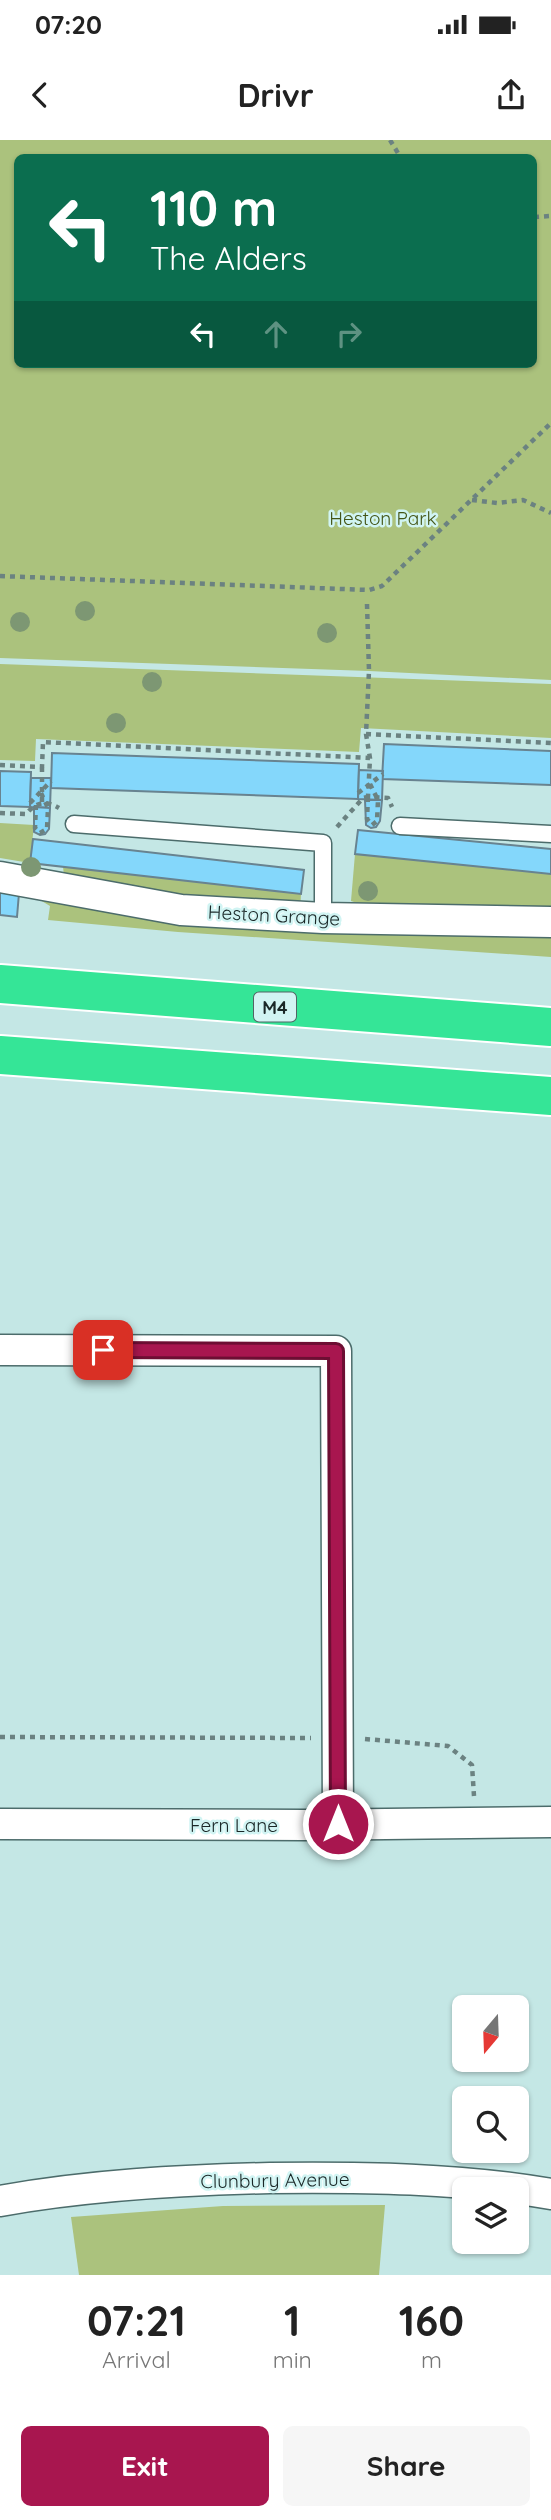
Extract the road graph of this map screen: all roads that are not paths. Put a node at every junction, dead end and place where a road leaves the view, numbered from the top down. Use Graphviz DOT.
graph roads {
  1 [pos="74,824"];
  2 [pos="400,826"];
  3 [pos="551,834"];
  4 [pos="0,877"];
  5 [pos="323,918"];
  6 [pos="551,922"];
  7 [pos="0,984"];
  8 [pos="551,1027"];
  9 [pos="0,1055"];
  10 [pos="551,1096"];
  11 [pos="0,1350"];
  12 [pos="551,1822"];
  13 [pos="0,1824"];
  14 [pos="338,1824"];
  15 [pos="551,2194"];
  16 [pos="0,2201"];
  1 -- 5 [label="lane"];
  2 -- 3 [label="lane"];
  4 -- 5 [label="street, Heston Grange"];
  5 -- 6 [label="street, Heston Grange"];
  7 -- 8 [label="highway, M4"];
  9 -- 10 [label="highway"];
  11 -- 14 [label="street"];
  12 -- 14 [label="street, Fern Lane"];
  13 -- 14 [label="street, Fern Lane"];
  15 -- 16 [label="street, Clunbury Avenue"];
}
